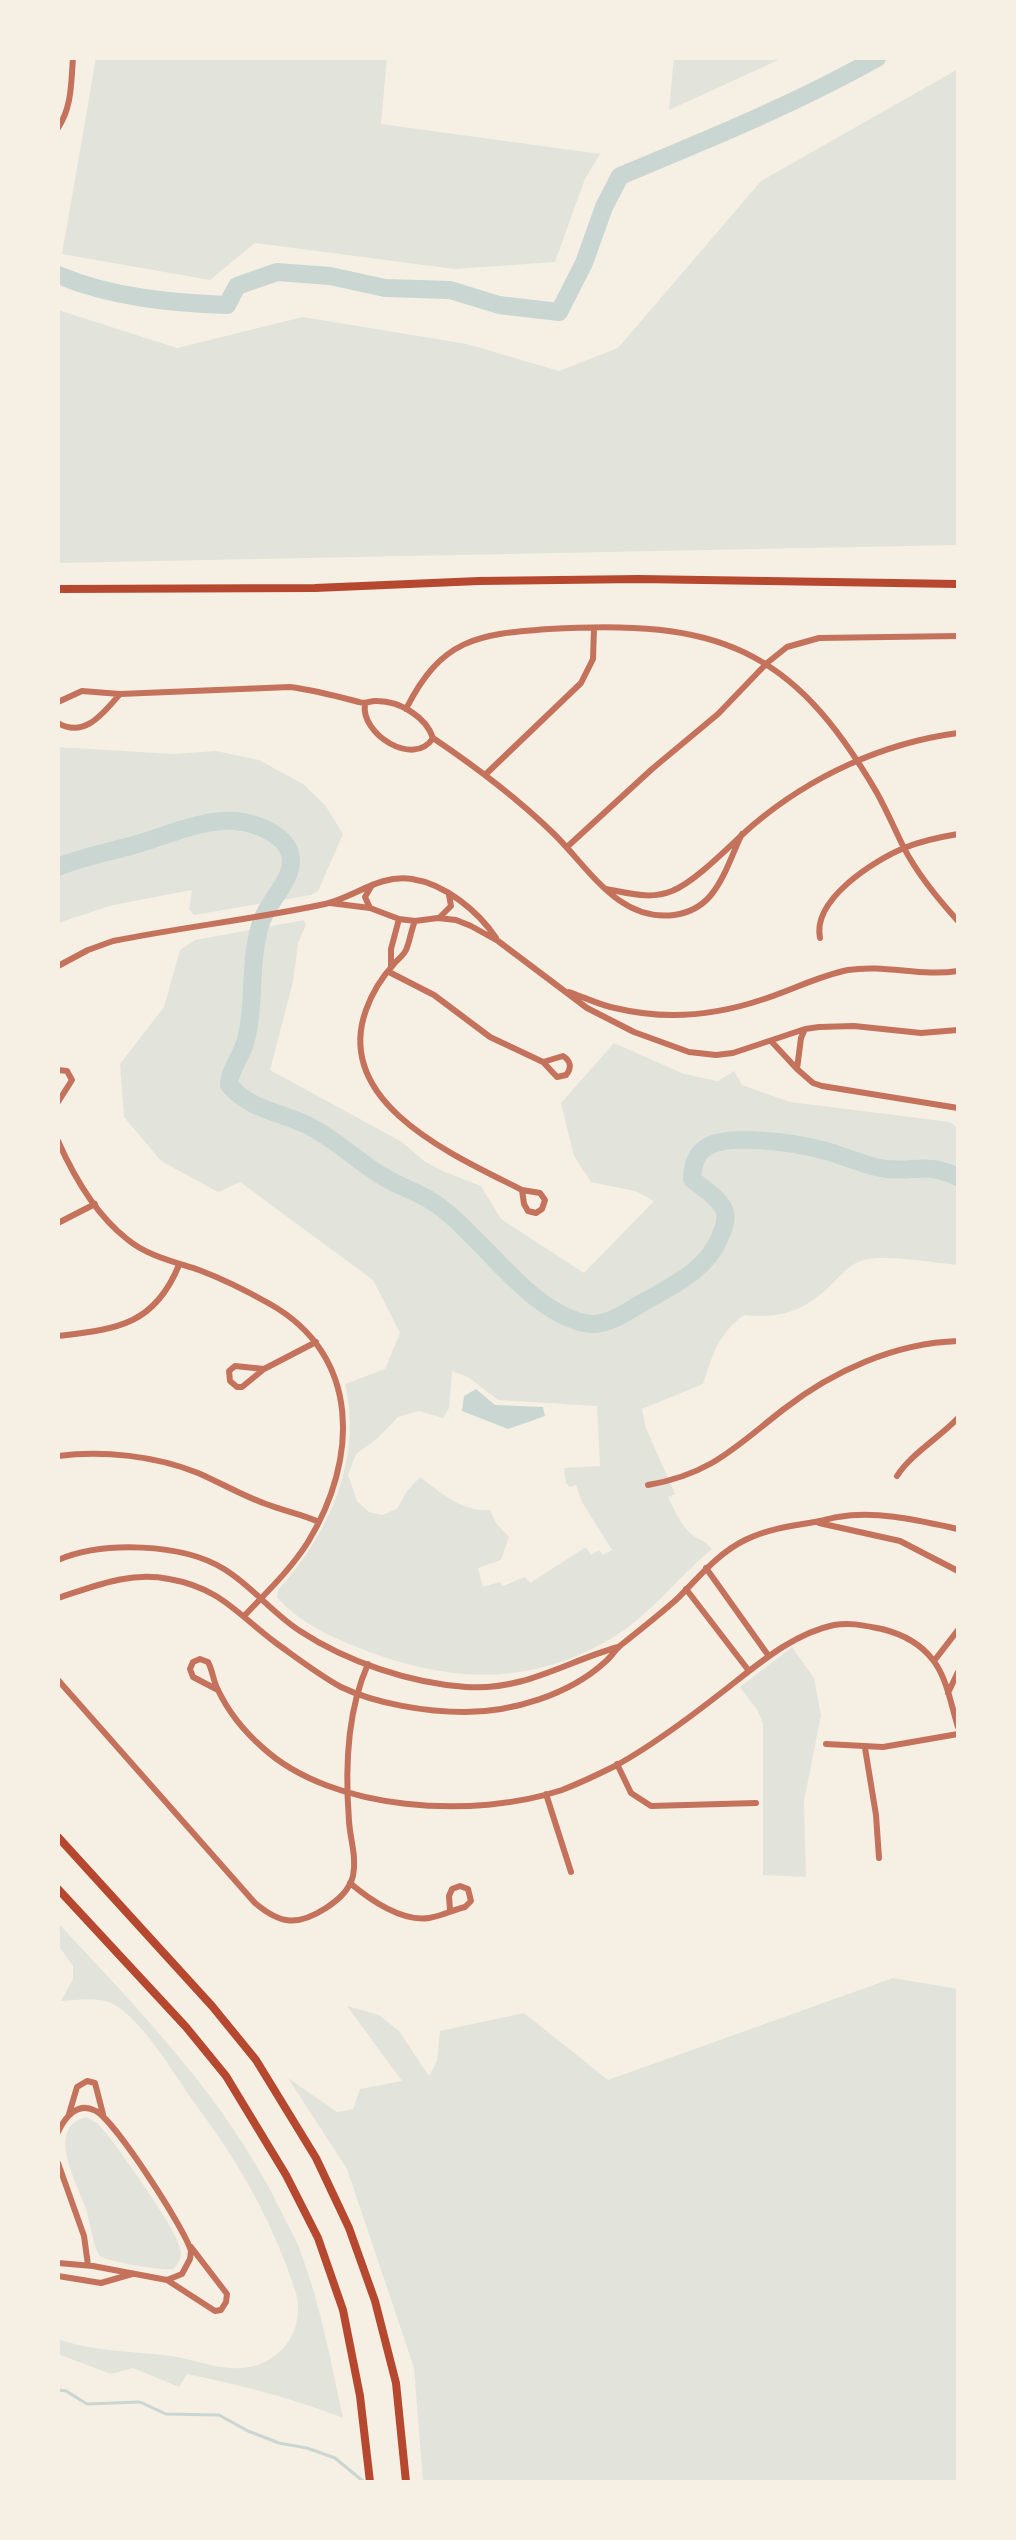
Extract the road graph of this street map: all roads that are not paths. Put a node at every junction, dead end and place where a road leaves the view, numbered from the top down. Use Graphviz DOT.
graph roads {
  1 [pos="73,58"];
  2 [pos="58,128"];
  3 [pos="958,584"];
  4 [pos="58,589"];
  5 [pos="594,628"];
  6 [pos="958,636"];
  7 [pos="767,663"];
  8 [pos="120,694"];
  9 [pos="58,702"];
  10 [pos="365,704"];
  11 [pos="406,709"];
  12 [pos="58,723"];
  13 [pos="958,733"];
  14 [pos="433,738"];
  15 [pos="858,761"];
  16 [pos="486,774"];
  17 [pos="742,834"];
  18 [pos="958,834"];
  19 [pos="567,847"];
  20 [pos="904,848"];
  21 [pos="375,883"];
  22 [pos="606,889"];
  23 [pos="449,895"];
  24 [pos="330,903"];
  25 [pos="370,908"];
  26 [pos="438,918"];
  27 [pos="399,919"];
  28 [pos="415,921"];
  29 [pos="958,921"];
  30 [pos="820,938"];
  31 [pos="498,941"];
  32 [pos="58,966"];
  33 [pos="390,969"];
  34 [pos="958,971"];
  35 [pos="561,990"];
  36 [pos="805,1029"];
  37 [pos="958,1030"];
  38 [pos="771,1041"];
  39 [pos="543,1062"];
  40 [pos="797,1069"];
  41 [pos="58,1070"];
  42 [pos="58,1102"];
  43 [pos="958,1108"];
  44 [pos="58,1141"];
  45 [pos="522,1190"];
  46 [pos="95,1204"];
  47 [pos="58,1223"];
  48 [pos="179,1265"];
  49 [pos="58,1336"];
  50 [pos="958,1341"];
  51 [pos="316,1342"];
  52 [pos="264,1369"];
  53 [pos="958,1418"];
  54 [pos="58,1456"];
  55 [pos="897,1476"];
  56 [pos="648,1485"];
  57 [pos="319,1522"];
  58 [pos="816,1522"];
  59 [pos="958,1529"];
  60 [pos="58,1560"];
  61 [pos="706,1568"];
  62 [pos="958,1571"];
  63 [pos="686,1589"];
  64 [pos="58,1598"];
  65 [pos="261,1598"];
  66 [pos="245,1615"];
  67 [pos="958,1630"];
  68 [pos="618,1647"];
  69 [pos="768,1655"];
  70 [pos="934,1661"];
  71 [pos="368,1664"];
  72 [pos="749,1671"];
  73 [pos="958,1672"];
  74 [pos="58,1680"];
  75 [pos="218,1690"];
  76 [pos="948,1693"];
  77 [pos="359,1694"];
  78 [pos="958,1727"];
  79 [pos="958,1734"];
  80 [pos="826,1744"];
  81 [pos="865,1748"];
  82 [pos="617,1764"];
  83 [pos="347,1792"];
  84 [pos="546,1794"];
  85 [pos="756,1803"];
  86 [pos="58,1837"];
  87 [pos="879,1858"];
  88 [pos="571,1872"];
  89 [pos="350,1883"];
  90 [pos="58,1889"];
  91 [pos="450,1910"];
  92 [pos="69,2114"];
  93 [pos="104,2117"];
  94 [pos="58,2132"];
  95 [pos="58,2163"];
  96 [pos="189,2243"];
  97 [pos="58,2263"];
  98 [pos="88,2265"];
  99 [pos="134,2273"];
  100 [pos="58,2276"];
  101 [pos="167,2280"];
  102 [pos="369,2477"];
  103 [pos="406,2482"];
  1 -- 2 [label="street"];
  3 -- 4 [label="main road"];
  5 -- 7 [label="street"];
  5 -- 11 [label="street"];
  5 -- 16 [label="street"];
  6 -- 7 [label="street"];
  7 -- 15 [label="street"];
  7 -- 19 [label="street"];
  8 -- 9 [label="street"];
  8 -- 10 [label="street"];
  8 -- 12 [label="street"];
  10 -- 11 [label="street"];
  10 -- 14 [label="street"];
  11 -- 14 [label="street"];
  13 -- 15 [label="street"];
  14 -- 16 [label="street"];
  15 -- 17 [label="street"];
  15 -- 20 [label="street"];
  16 -- 19 [label="street"];
  17 -- 22 [label="street"];
  17 -- 22 [label="street"];
  18 -- 20 [label="street"];
  19 -- 22 [label="street"];
  20 -- 29 [label="street"];
  20 -- 30 [label="street"];
  21 -- 23 [label="street"];
  21 -- 24 [label="street"];
  21 -- 25 [label="street"];
  23 -- 26 [label="street"];
  23 -- 31 [label="street"];
  24 -- 25 [label="street"];
  24 -- 32 [label="street"];
  25 -- 27 [label="street"];
  26 -- 28 [label="street"];
  26 -- 31 [label="street"];
  27 -- 28 [label="street"];
  27 -- 33 [label="street"];
  28 -- 33 [label="street"];
  31 -- 35 [label="street"];
  33 -- 39 [label="street"];
  33 -- 45 [label="street"];
  34 -- 35 [label="street"];
  35 -- 38 [label="street"];
  36 -- 37 [label="street"];
  36 -- 38 [label="street"];
  36 -- 40 [label="street"];
  38 -- 40 [label="street"];
  40 -- 43 [label="street"];
  41 -- 42 [label="street"];
  44 -- 46 [label="street"];
  46 -- 47 [label="street"];
  46 -- 48 [label="street"];
  48 -- 49 [label="street"];
  48 -- 51 [label="street"];
  50 -- 56 [label="street"];
  51 -- 52 [label="street"];
  51 -- 57 [label="street"];
  52 -- 52 [label="street"];
  53 -- 55 [label="street"];
  54 -- 57 [label="street"];
  57 -- 65 [label="street"];
  58 -- 59 [label="street"];
  58 -- 61 [label="street"];
  58 -- 62 [label="street"];
  60 -- 65 [label="street"];
  61 -- 63 [label="street"];
  61 -- 69 [label="street"];
  63 -- 68 [label="street"];
  63 -- 72 [label="street"];
  64 -- 66 [label="street"];
  65 -- 66 [label="street"];
  65 -- 71 [label="street"];
  66 -- 77 [label="street"];
  67 -- 70 [label="street"];
  68 -- 71 [label="street"];
  68 -- 77 [label="street"];
  69 -- 70 [label="street"];
  69 -- 72 [label="street"];
  70 -- 76 [label="street"];
  71 -- 77 [label="street"];
  72 -- 82 [label="street"];
  73 -- 76 [label="street"];
  74 -- 89 [label="street"];
  75 -- 75 [label="street"];
  75 -- 83 [label="street"];
  76 -- 78 [label="street"];
  77 -- 83 [label="street"];
  79 -- 81 [label="street"];
  80 -- 81 [label="street"];
  81 -- 87 [label="street"];
  82 -- 84 [label="street"];
  82 -- 85 [label="street"];
  83 -- 84 [label="street"];
  83 -- 89 [label="street"];
  84 -- 88 [label="street"];
  86 -- 103 [label="main road"];
  89 -- 91 [label="street"];
  90 -- 102 [label="main road"];
  91 -- 91 [label="street"];
  92 -- 93 [label="street"];
  92 -- 93 [label="street"];
  92 -- 94 [label="street"];
  93 -- 96 [label="street"];
  95 -- 98 [label="street"];
  96 -- 101 [label="street"];
  96 -- 101 [label="street"];
  97 -- 98 [label="street"];
  98 -- 99 [label="street"];
  99 -- 100 [label="street"];
  99 -- 101 [label="street"];
}
